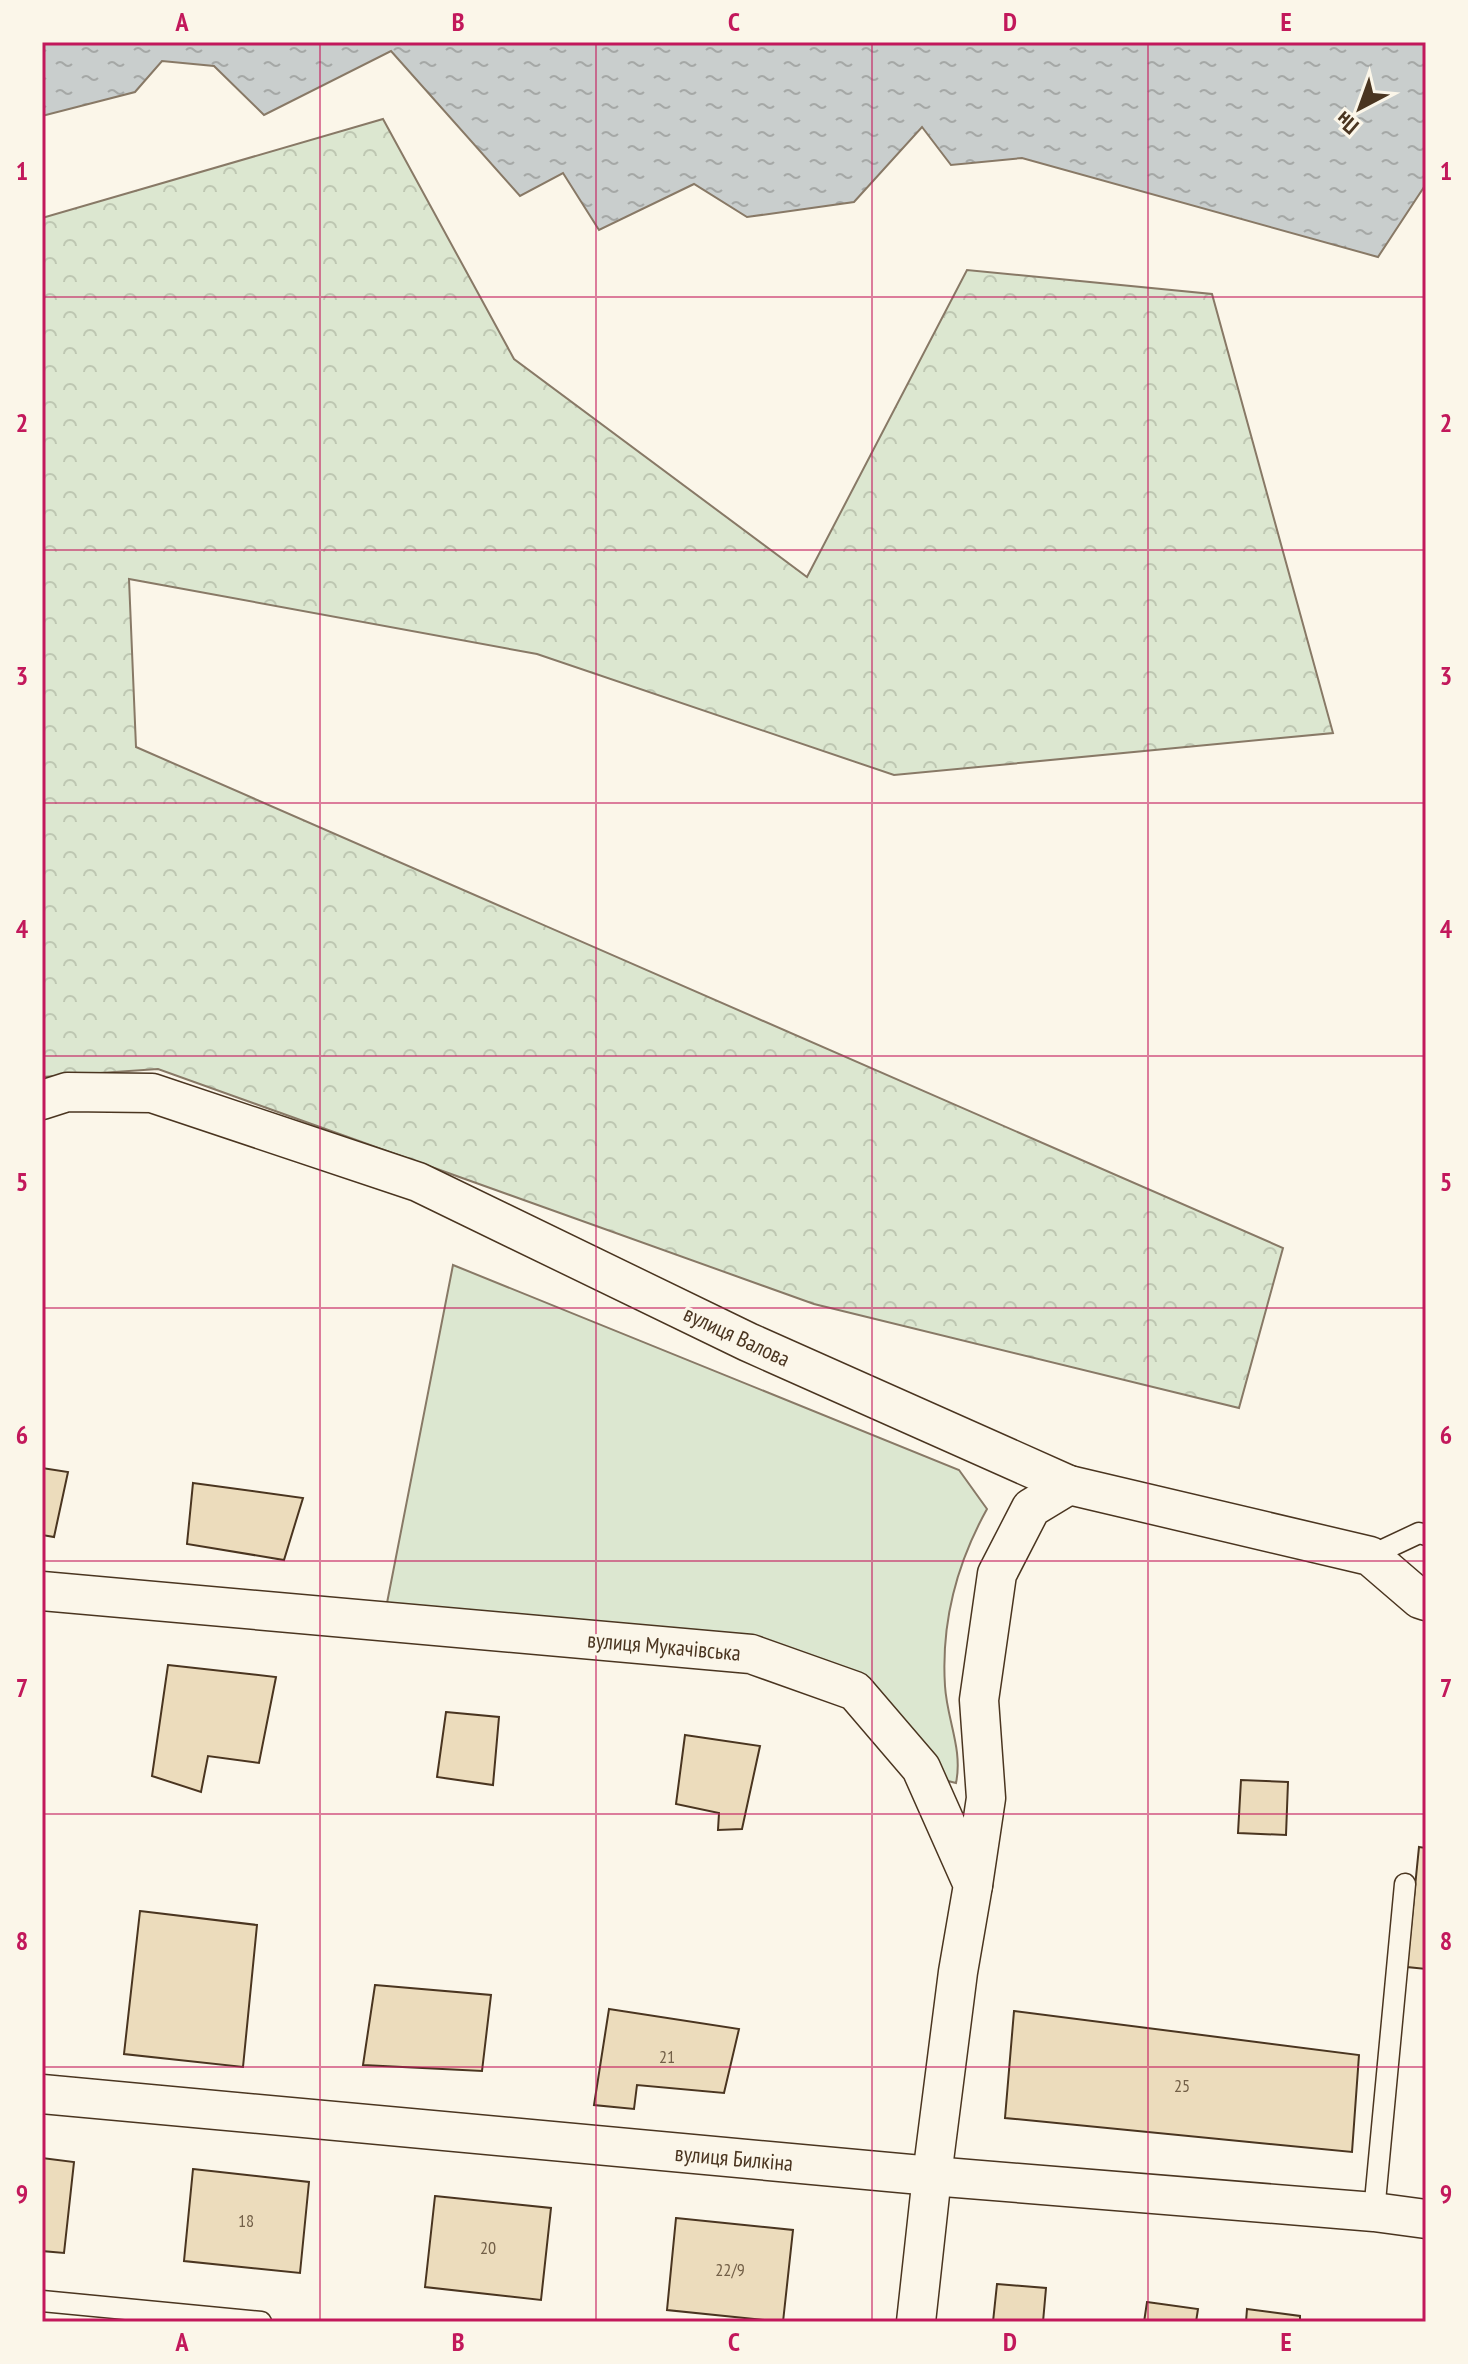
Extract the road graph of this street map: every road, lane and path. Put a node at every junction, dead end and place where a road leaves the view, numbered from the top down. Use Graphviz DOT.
graph roads {
  1 [pos="42,1100"];
  2 [pos="1069,1485"];
  3 [pos="1426,1535"];
  4 [pos="1370,1556"];
  5 [pos="42,1591"];
  6 [pos="1426,1601"];
  7 [pos="1405,1884"];
  8 [pos="973,1885"];
  9 [pos="42,2094"];
  10 [pos="932,2176"];
  11 [pos="1374,2212"];
  12 [pos="1426,2219"];
  13 [pos="42,2301"];
  14 [pos="125,2316"];
  15 [pos="261,2322"];
  16 [pos="916,2322"];
  1 -- 2 [label="street, вулиця Валова"];
  2 -- 4 [label="street, вулиця Валова"];
  2 -- 8 [label="street"];
  3 -- 4 [label="lane"];
  4 -- 6 [label="street, вулиця Валова"];
  5 -- 8 [label="street, вулиця Мукачівська"];
  7 -- 11 [label="lane"];
  8 -- 10 [label="street"];
  9 -- 10 [label="street, вулиця Билкіна"];
  10 -- 11 [label="street, вулиця Билкіна"];
  10 -- 16 [label="street"];
  11 -- 12 [label="street, вулиця Билкіна"];
  13 -- 14 [label="lane"];
  14 -- 15 [label="lane"];
}
